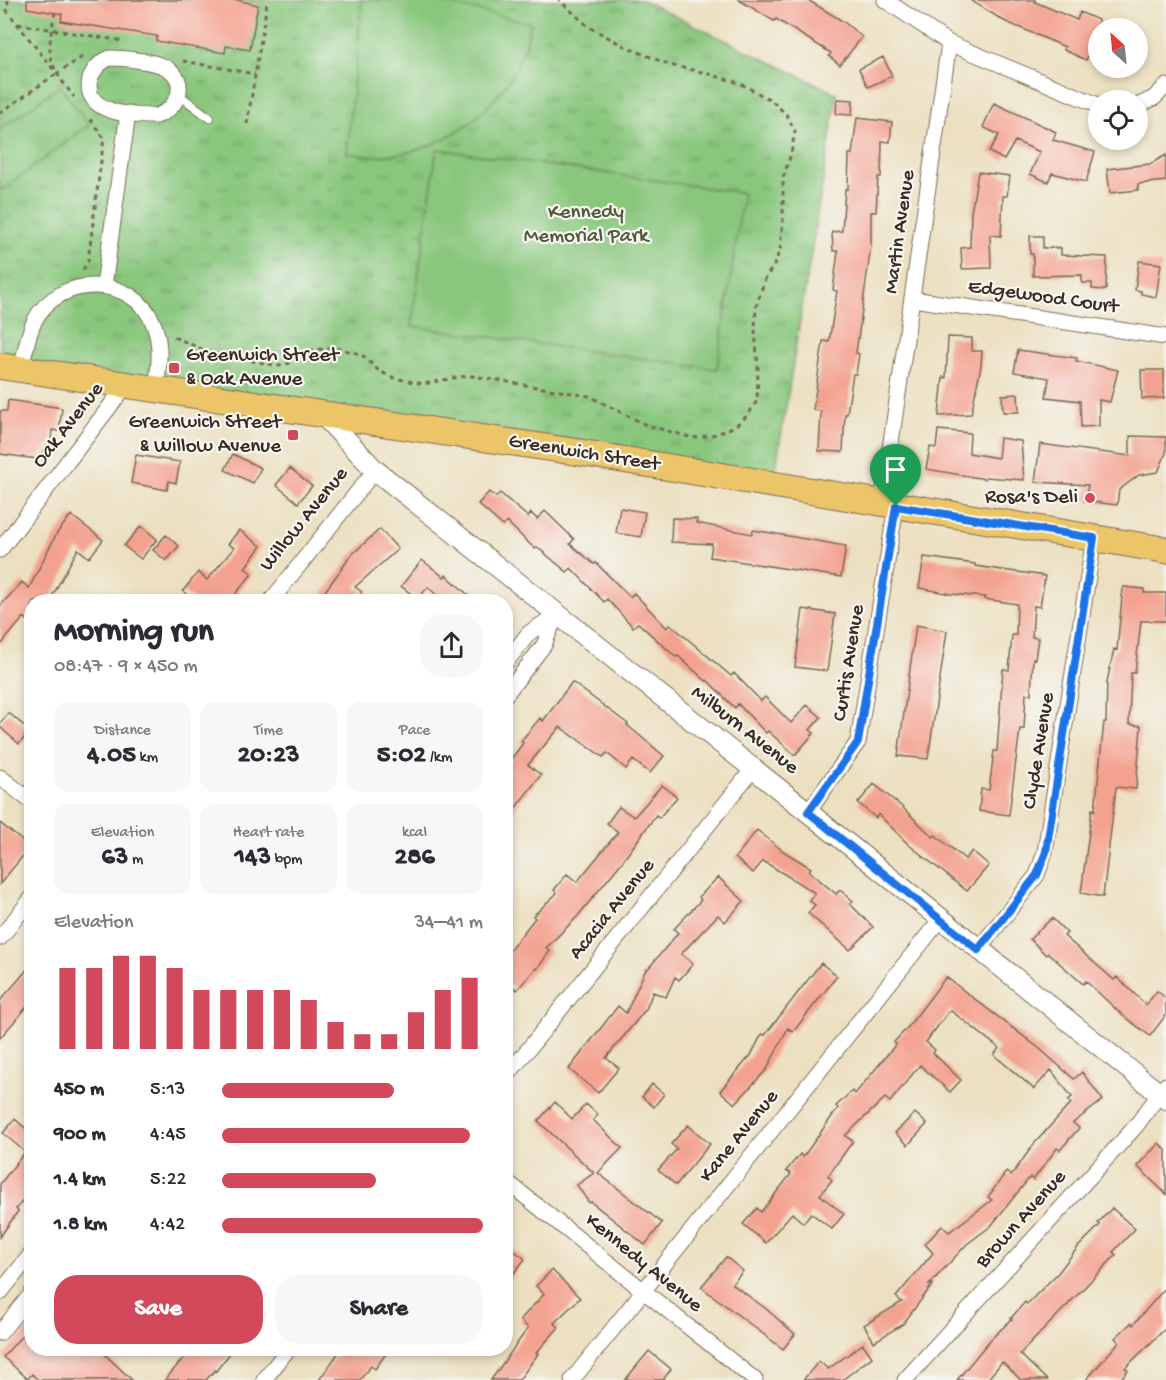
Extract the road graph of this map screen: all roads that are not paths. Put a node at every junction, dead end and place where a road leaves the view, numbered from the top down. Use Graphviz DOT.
graph roads {
  1 [pos="885,0"];
  2 [pos="949,43"];
  3 [pos="1166,86"];
  4 [pos="179,95"];
  5 [pos="1088,101"];
  6 [pos="1148,101"];
  7 [pos="128,113"];
  8 [pos="210,118"];
  9 [pos="104,286"];
  10 [pos="913,300"];
  11 [pos="1166,337"];
  12 [pos="10,368"];
  13 [pos="127,384"];
  14 [pos="156,389"];
  15 [pos="324,416"];
  16 [pos="375,470"];
  17 [pos="889,505"];
  18 [pos="1094,538"];
  19 [pos="0,549"];
  20 [pos="1166,550"];
  21 [pos="276,594"];
  22 [pos="556,615"];
  23 [pos="513,653"];
  24 [pos="513,685"];
  25 [pos="753,769"];
  26 [pos="0,777"];
  27 [pos="24,796"];
  28 [pos="808,812"];
  29 [pos="24,908"];
  30 [pos="940,920"];
  31 [pos="0,938"];
  32 [pos="978,950"];
  33 [pos="513,1068"];
  34 [pos="1164,1093"];
  35 [pos="513,1187"];
  36 [pos="24,1263"];
  37 [pos="644,1291"];
  38 [pos="0,1293"];
  39 [pos="24,1303"];
  40 [pos="0,1333"];
  41 [pos="284,1356"];
  42 [pos="264,1380"];
  43 [pos="572,1380"];
  44 [pos="755,1380"];
  45 [pos="905,1380"];
  1 -- 2 [label="street"];
  2 -- 5 [label="street"];
  2 -- 10 [label="street, Martin Avenue"];
  3 -- 6 [label="street"];
  4 -- 7 [label="street"];
  4 -- 7 [label="street"];
  4 -- 8 [label="lane"];
  7 -- 9 [label="street"];
  9 -- 12 [label="street"];
  9 -- 14 [label="street"];
  10 -- 11 [label="street, Edgewood Court"];
  10 -- 17 [label="street, Martin Avenue"];
  12 -- 13 [label="main road, Greenwich Street"];
  13 -- 14 [label="main road, Greenwich Street"];
  13 -- 19 [label="street, Oak Avenue"];
  14 -- 15 [label="main road, Greenwich Street"];
  15 -- 16 [label="street, Willow Avenue"];
  15 -- 17 [label="main road, Greenwich Street"];
  16 -- 21 [label="street, Willow Avenue"];
  16 -- 22 [label="street, Milburn Avenue"];
  17 -- 18 [label="main road, Greenwich Street"];
  17 -- 28 [label="street, Curtis Avenue"];
  18 -- 20 [label="main road, Greenwich Street"];
  18 -- 32 [label="street, Clyde Avenue"];
  22 -- 23 [label="street"];
  22 -- 24 [label="street"];
  22 -- 25 [label="street, Milburn Avenue"];
  25 -- 28 [label="street, Milburn Avenue"];
  25 -- 33 [label="street, Acacia Avenue"];
  26 -- 27 [label="street"];
  28 -- 30 [label="street, Milburn Avenue"];
  29 -- 31 [label="street"];
  30 -- 32 [label="street, Milburn Avenue"];
  30 -- 37 [label="street, Kane Avenue"];
  32 -- 34 [label="street, Milburn Avenue"];
  34 -- 45 [label="street, Brown Avenue"];
  35 -- 37 [label="street, Kennedy Avenue"];
  36 -- 38 [label="street"];
  37 -- 43 [label="street, Kane Avenue"];
  37 -- 44 [label="street, Kennedy Avenue"];
  39 -- 40 [label="street"];
  41 -- 42 [label="street"];
}
